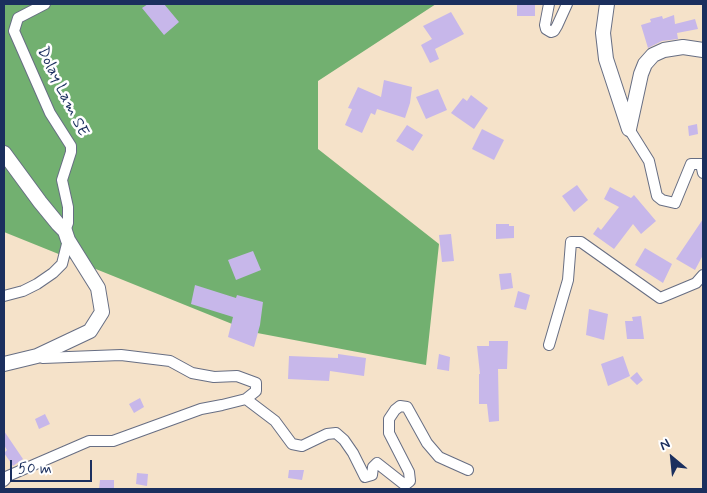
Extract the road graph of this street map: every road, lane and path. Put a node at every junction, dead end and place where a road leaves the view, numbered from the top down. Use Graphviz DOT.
graph roads {
  1 [pos="44,4"];
  2 [pos="549,4"];
  3 [pos="567,4"];
  4 [pos="607,4"];
  5 [pos="703,50"];
  6 [pos="629,129"];
  7 [pos="4,154"];
  8 [pos="703,173"];
  9 [pos="67,236"];
  10 [pos="703,274"];
  11 [pos="4,296"];
  12 [pos="549,345"];
  13 [pos="37,356"];
  14 [pos="4,364"];
  15 [pos="246,399"];
  16 [pos="468,470"];
  17 [pos="4,481"];
  1 -- 9 [label="street, Dolay Lam SE"];
  2 -- 3 [label="street"];
  4 -- 6 [label="street"];
  5 -- 6 [label="street"];
  6 -- 8 [label="street"];
  7 -- 9 [label="street"];
  9 -- 11 [label="street, Dolay Lam SE"];
  9 -- 13 [label="street"];
  10 -- 12 [label="street"];
  13 -- 14 [label="street"];
  13 -- 15 [label="street"];
  15 -- 16 [label="street"];
  15 -- 17 [label="street"];
}
